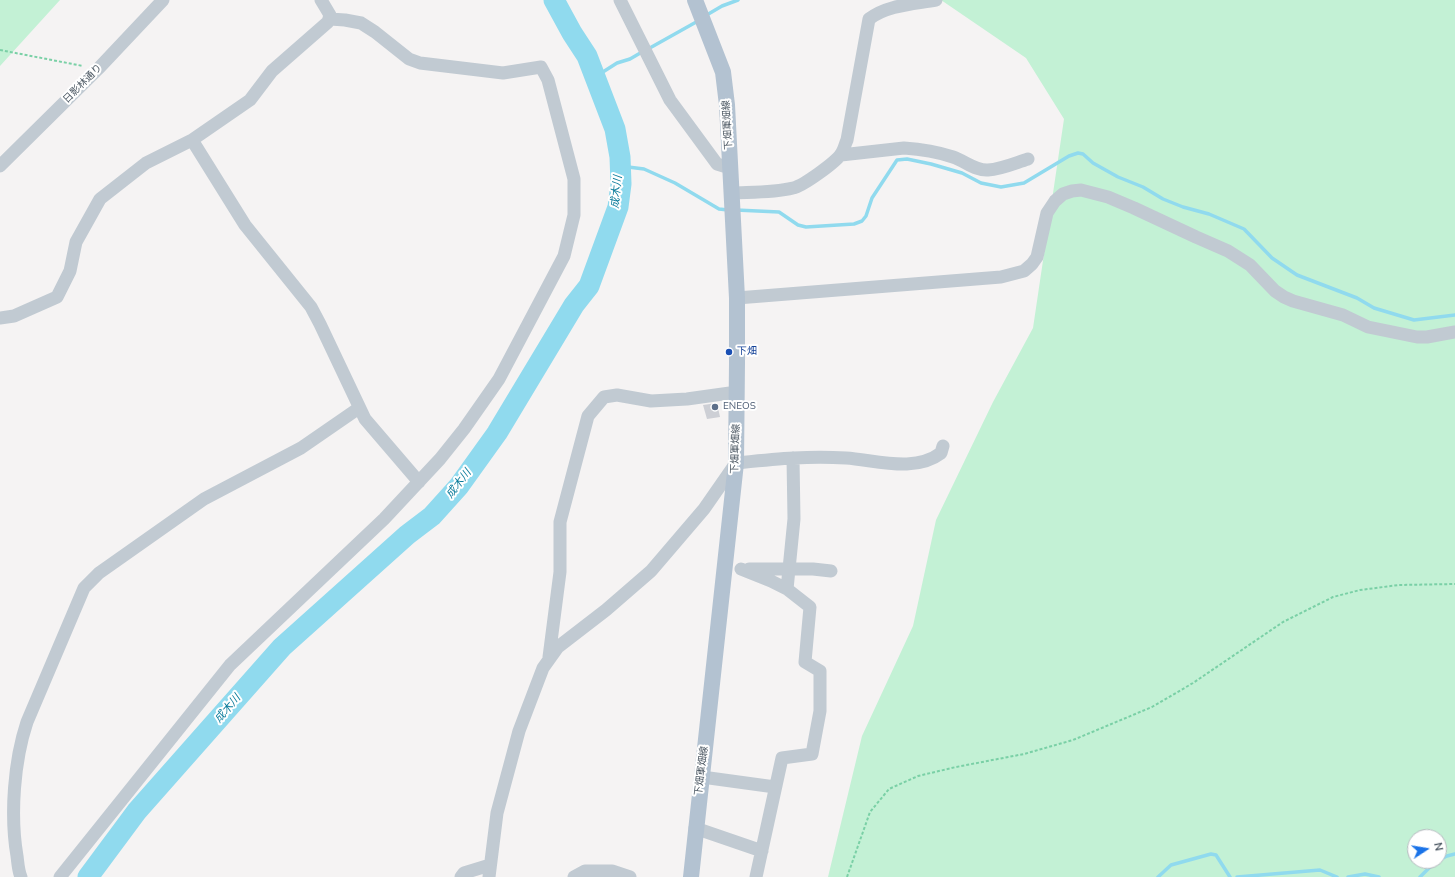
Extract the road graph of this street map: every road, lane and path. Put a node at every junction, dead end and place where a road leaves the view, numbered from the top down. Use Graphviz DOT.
graph roads {
  1 [pos="163,0"];
  2 [pos="321,0"];
  3 [pos="620,0"];
  4 [pos="696,0"];
  5 [pos="936,0"];
  6 [pos="330,19"];
  7 [pos="0,50"];
  8 [pos="98,69"];
  9 [pos="192,140"];
  10 [pos="841,155"];
  11 [pos="1028,159"];
  12 [pos="0,166"];
  13 [pos="730,168"];
  14 [pos="731,193"];
  15 [pos="737,298"];
  16 [pos="0,318"];
  17 [pos="1455,332"];
  18 [pos="737,392"];
  19 [pos="359,408"];
  20 [pos="943,446"];
  21 [pos="794,458"];
  22 [pos="736,463"];
  23 [pos="419,482"];
  24 [pos="733,569"];
  25 [pos="789,569"];
  26 [pos="831,571"];
  27 [pos="1455,584"];
  28 [pos="787,589"];
  29 [pos="549,659"];
  30 [pos="702,777"];
  31 [pos="775,787"];
  32 [pos="695,828"];
  33 [pos="762,851"];
  34 [pos="489,871"];
  35 [pos="21,877"];
  36 [pos="60,877"];
  37 [pos="461,877"];
  38 [pos="574,877"];
  39 [pos="630,877"];
  40 [pos="691,877"];
  41 [pos="756,877"];
  42 [pos="847,877"];
  1 -- 8 [label="street, 日影林通り"];
  2 -- 6 [label="street"];
  3 -- 13 [label="street"];
  4 -- 13 [label="main road, 下畑軍畑線"];
  5 -- 10 [label="street"];
  6 -- 9 [label="street"];
  6 -- 23 [label="street"];
  7 -- 8 [label="path"];
  8 -- 12 [label="street, 日影林通り"];
  9 -- 16 [label="street"];
  9 -- 19 [label="street"];
  10 -- 11 [label="street"];
  10 -- 14 [label="street"];
  13 -- 14 [label="main road, 下畑軍畑線"];
  14 -- 15 [label="main road, 下畑軍畑線"];
  15 -- 17 [label="street"];
  15 -- 18 [label="main road, 下畑軍畑線"];
  18 -- 22 [label="main road, 下畑軍畑線"];
  18 -- 29 [label="street"];
  19 -- 23 [label="street"];
  19 -- 35 [label="street"];
  20 -- 21 [label="street"];
  21 -- 22 [label="street"];
  21 -- 25 [label="street"];
  22 -- 24 [label="main road, 下畑軍畑線"];
  22 -- 29 [label="street"];
  23 -- 36 [label="street"];
  24 -- 25 [label="street"];
  24 -- 28 [label="street"];
  24 -- 30 [label="main road, 下畑軍畑線"];
  25 -- 26 [label="street"];
  25 -- 28 [label="street"];
  27 -- 42 [label="path"];
  28 -- 31 [label="street"];
  29 -- 34 [label="street"];
  30 -- 31 [label="street"];
  30 -- 32 [label="main road, 下畑軍畑線"];
  31 -- 33 [label="street"];
  32 -- 33 [label="street"];
  32 -- 40 [label="main road, 下畑軍畑線"];
  33 -- 41 [label="street"];
  34 -- 37 [label="street"];
  38 -- 39 [label="street"];
}
